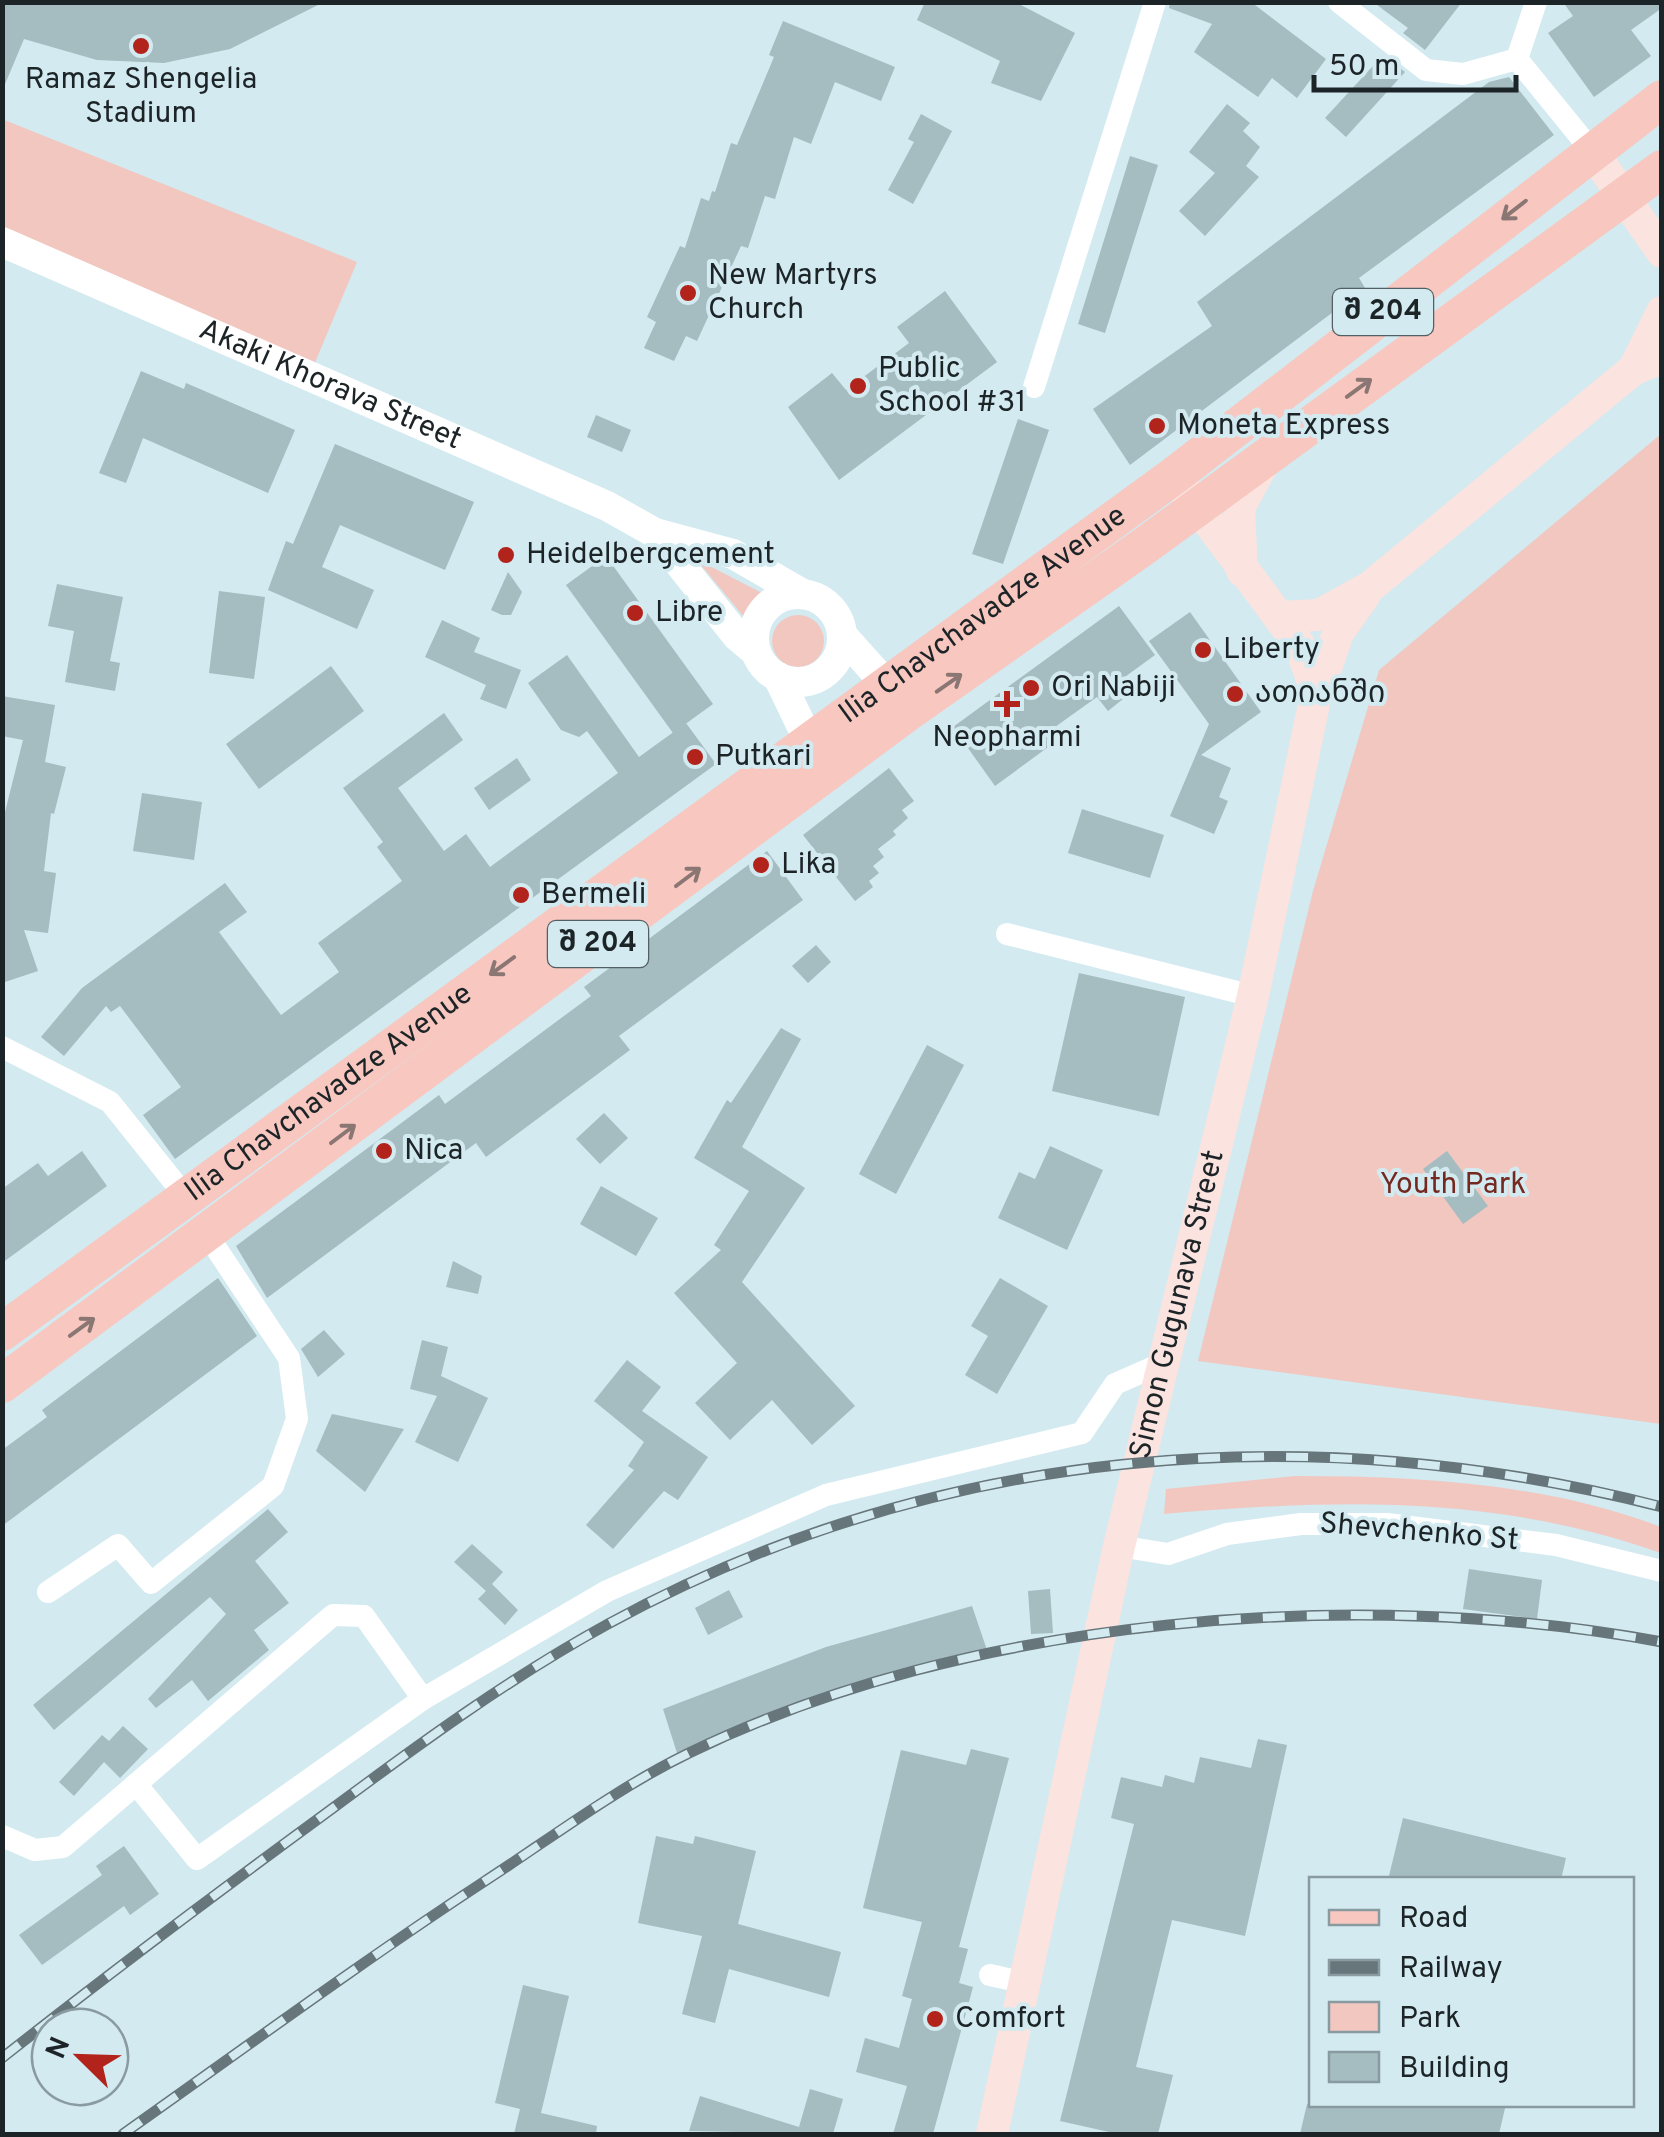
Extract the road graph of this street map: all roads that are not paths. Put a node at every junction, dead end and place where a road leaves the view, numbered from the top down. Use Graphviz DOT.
graph roads {
  1 [pos="1155,2"];
  2 [pos="1340,2"];
  3 [pos="1536,2"];
  4 [pos="1516,59"];
  5 [pos="1662,99"];
  6 [pos="1591,150"];
  7 [pos="1662,168"];
  8 [pos="1622,198"];
  9 [pos="2,242"];
  10 [pos="1662,252"];
  11 [pos="1662,312"];
  12 [pos="1648,363"];
  13 [pos="1034,387"];
  14 [pos="1271,451"];
  15 [pos="1174,475"];
  16 [pos="1196,508"];
  17 [pos="654,533"];
  18 [pos="1242,572"];
  19 [pos="1370,587"];
  20 [pos="801,593"];
  21 [pos="1279,618"];
  22 [pos="842,636"];
  23 [pos="756,652"];
  24 [pos="778,677"];
  25 [pos="898,698"];
  26 [pos="1313,709"];
  27 [pos="817,758"];
  28 [pos="1007,934"];
  29 [pos="1253,996"];
  30 [pos="2,1047"];
  31 [pos="186,1197"];
  32 [pos="208,1236"];
  33 [pos="2,1332"];
  34 [pos="1163,1363"];
  35 [pos="2,1384"];
  36 [pos="1119,1546"];
  37 [pos="1662,1571"];
  38 [pos="48,1592"];
  39 [pos="423,1699"];
  40 [pos="136,1784"];
  41 [pos="2,1836"];
  42 [pos="990,1976"];
  43 [pos="1026,1983"];
  44 [pos="992,2134"];
  1 -- 13 [label="street"];
  2 -- 4 [label="street"];
  3 -- 4 [label="street"];
  4 -- 6 [label="street"];
  5 -- 6 [label="main road, Ilia Chavchavadze Avenue / შ 204"];
  6 -- 8 [label="main road"];
  6 -- 15 [label="main road, Ilia Chavchavadze Avenue / შ 204, one-way"];
  7 -- 8 [label="main road, Ilia Chavchavadze Avenue / შ 204"];
  8 -- 10 [label="main road"];
  14 -- 8 [label="main road, Ilia Chavchavadze Avenue / შ 204, one-way"];
  9 -- 17 [label="street, Akaki Khorava Street"];
  11 -- 12 [label="main road"];
  12 -- 19 [label="main road"];
  14 -- 16 [label="main road, Ilia Chavchavadze Avenue / შ 204"];
  14 -- 18 [label="main road"];
  15 -- 16 [label="main road, Simon Gugunava Street"];
  15 -- 25 [label="main road, Ilia Chavchavadze Avenue / შ 204"];
  16 -- 18 [label="main road, Simon Gugunava Street"];
  25 -- 16 [label="main road, Ilia Chavchavadze Avenue / შ 204, one-way"];
  17 -- 20 [label="street, Akaki Khorava Street"];
  17 -- 23 [label="street, Akaki Khorava Street"];
  18 -- 21 [label="main road, Simon Gugunava Street"];
  19 -- 21 [label="main road"];
  19 -- 26 [label="main road"];
  20 -- 22 [label="street"];
  20 -- 23 [label="street"];
  21 -- 26 [label="main road, Simon Gugunava Street"];
  22 -- 24 [label="street"];
  22 -- 25 [label="street"];
  23 -- 24 [label="street"];
  24 -- 27 [label="street"];
  25 -- 27 [label="main road, Ilia Chavchavadze Avenue / შ 204"];
  26 -- 29 [label="main road, Simon Gugunava Street"];
  27 -- 31 [label="main road, Ilia Chavchavadze Avenue / შ 204, one-way"];
  32 -- 27 [label="main road, Ilia Chavchavadze Avenue / შ 204, one-way"];
  28 -- 29 [label="street"];
  29 -- 34 [label="main road, Simon Gugunava Street"];
  30 -- 31 [label="street"];
  31 -- 33 [label="main road, Ilia Chavchavadze Avenue / შ 204"];
  35 -- 32 [label="main road, Ilia Chavchavadze Avenue / შ 204, one-way"];
  32 -- 38 [label="street"];
  34 -- 36 [label="main road, Simon Gugunava Street"];
  34 -- 39 [label="street"];
  36 -- 37 [label="street, Shevchenko St"];
  36 -- 43 [label="main road, Simon Gugunava Street"];
  39 -- 40 [label="street"];
  39 -- 40 [label="street"];
  40 -- 41 [label="street"];
  42 -- 43 [label="street"];
  43 -- 44 [label="main road, Simon Gugunava Street"];
}
